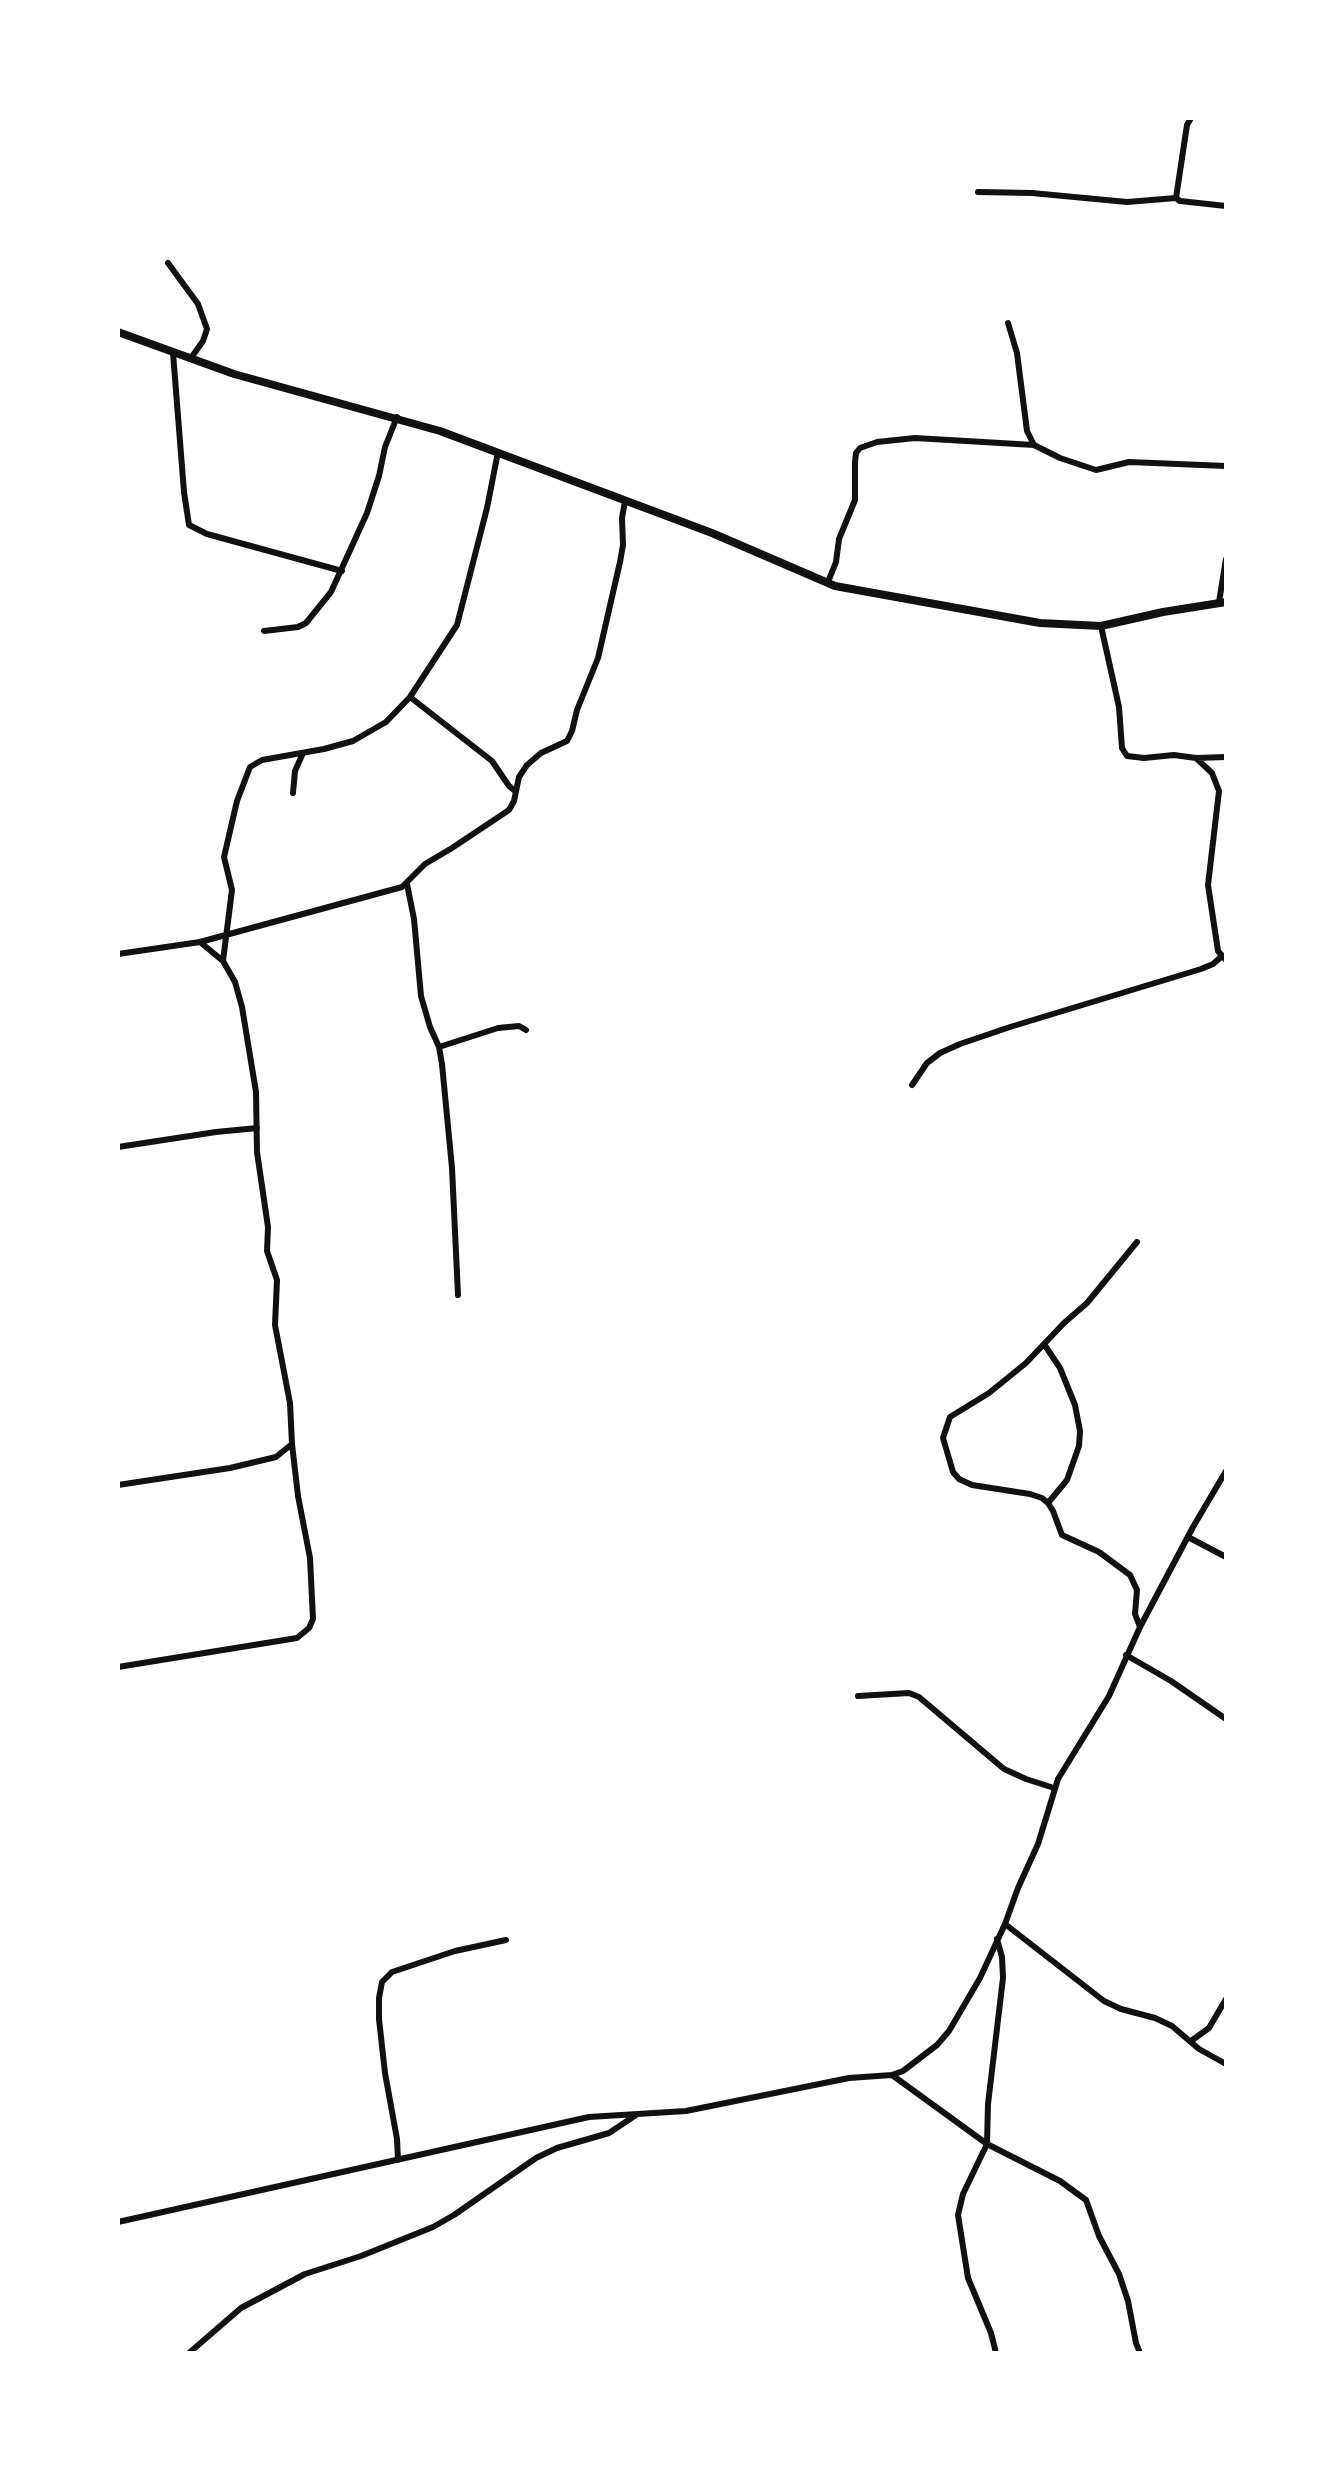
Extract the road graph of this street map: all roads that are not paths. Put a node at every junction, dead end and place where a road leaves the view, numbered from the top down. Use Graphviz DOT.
graph roads {
  1 [pos="1191,118"];
  2 [pos="978,192"];
  3 [pos="1176,198"];
  4 [pos="1226,206"];
  5 [pos="168,263"];
  6 [pos="1008,323"];
  7 [pos="118,332"];
  8 [pos="173,353"];
  9 [pos="191,358"];
  10 [pos="397,417"];
  11 [pos="1034,445"];
  12 [pos="498,452"];
  13 [pos="1226,466"];
  14 [pos="625,501"];
  15 [pos="1226,559"];
  16 [pos="342,571"];
  17 [pos="828,582"];
  18 [pos="1222,602"];
  19 [pos="1101,626"];
  20 [pos="264,631"];
  21 [pos="410,697"];
  22 [pos="303,753"];
  23 [pos="1226,757"];
  24 [pos="1196,758"];
  25 [pos="515,791"];
  26 [pos="293,793"];
  27 [pos="407,884"];
  28 [pos="226,934"];
  29 [pos="200,942"];
  30 [pos="118,954"];
  31 [pos="1224,958"];
  32 [pos="223,961"];
  33 [pos="526,1030"];
  34 [pos="439,1047"];
  35 [pos="912,1085"];
  36 [pos="257,1128"];
  37 [pos="118,1147"];
  38 [pos="1137,1242"];
  39 [pos="458,1295"];
  40 [pos="1044,1344"];
  41 [pos="292,1444"];
  42 [pos="1226,1471"];
  43 [pos="118,1483"];
  44 [pos="1048,1503"];
  45 [pos="1188,1537"];
  46 [pos="1226,1557"];
  47 [pos="1140,1627"];
  48 [pos="1126,1655"];
  49 [pos="118,1667"];
  50 [pos="858,1696"];
  51 [pos="1226,1719"];
  52 [pos="1054,1788"];
  53 [pos="1005,1924"];
  54 [pos="997,1939"];
  55 [pos="506,1940"];
  56 [pos="1226,1999"];
  57 [pos="1191,2041"];
  58 [pos="1226,2064"];
  59 [pos="892,2075"];
  60 [pos="637,2114"];
  61 [pos="987,2144"];
  62 [pos="398,2160"];
  63 [pos="119,2221"];
  64 [pos="189,2353"];
  65 [pos="996,2353"];
  66 [pos="1140,2353"];
  1 -- 3 [label="street"];
  2 -- 3 [label="street"];
  3 -- 4 [label="street"];
  5 -- 9 [label="street"];
  6 -- 11 [label="street"];
  7 -- 8 [label="main road"];
  8 -- 9 [label="main road"];
  8 -- 16 [label="street"];
  9 -- 10 [label="main road"];
  10 -- 12 [label="main road"];
  10 -- 16 [label="street"];
  11 -- 13 [label="street"];
  11 -- 17 [label="street"];
  12 -- 14 [label="main road"];
  12 -- 21 [label="street"];
  14 -- 17 [label="main road"];
  14 -- 25 [label="street"];
  15 -- 18 [label="street"];
  16 -- 20 [label="street"];
  17 -- 19 [label="main road"];
  18 -- 19 [label="main road"];
  19 -- 24 [label="street"];
  21 -- 22 [label="street"];
  21 -- 25 [label="street"];
  22 -- 26 [label="street"];
  22 -- 28 [label="street"];
  23 -- 24 [label="street"];
  24 -- 31 [label="street"];
  25 -- 27 [label="street"];
  27 -- 28 [label="street"];
  27 -- 34 [label="street"];
  28 -- 29 [label="street"];
  28 -- 32 [label="street"];
  29 -- 30 [label="street"];
  29 -- 32 [label="street"];
  31 -- 35 [label="street"];
  32 -- 36 [label="street"];
  33 -- 34 [label="street"];
  34 -- 39 [label="street"];
  36 -- 37 [label="street"];
  36 -- 41 [label="street"];
  38 -- 40 [label="street"];
  40 -- 44 [label="street"];
  40 -- 44 [label="street"];
  41 -- 43 [label="street"];
  41 -- 49 [label="street"];
  42 -- 45 [label="street"];
  44 -- 47 [label="street"];
  45 -- 46 [label="street"];
  45 -- 47 [label="street"];
  47 -- 48 [label="street"];
  48 -- 51 [label="street"];
  48 -- 52 [label="street"];
  50 -- 52 [label="street"];
  52 -- 53 [label="street"];
  53 -- 54 [label="street"];
  53 -- 57 [label="street"];
  54 -- 59 [label="street"];
  54 -- 61 [label="street"];
  55 -- 62 [label="street"];
  56 -- 57 [label="street"];
  57 -- 58 [label="street"];
  59 -- 60 [label="street"];
  59 -- 61 [label="street"];
  60 -- 62 [label="street"];
  60 -- 64 [label="street"];
  61 -- 65 [label="street"];
  61 -- 66 [label="street"];
  62 -- 63 [label="street"];
}
